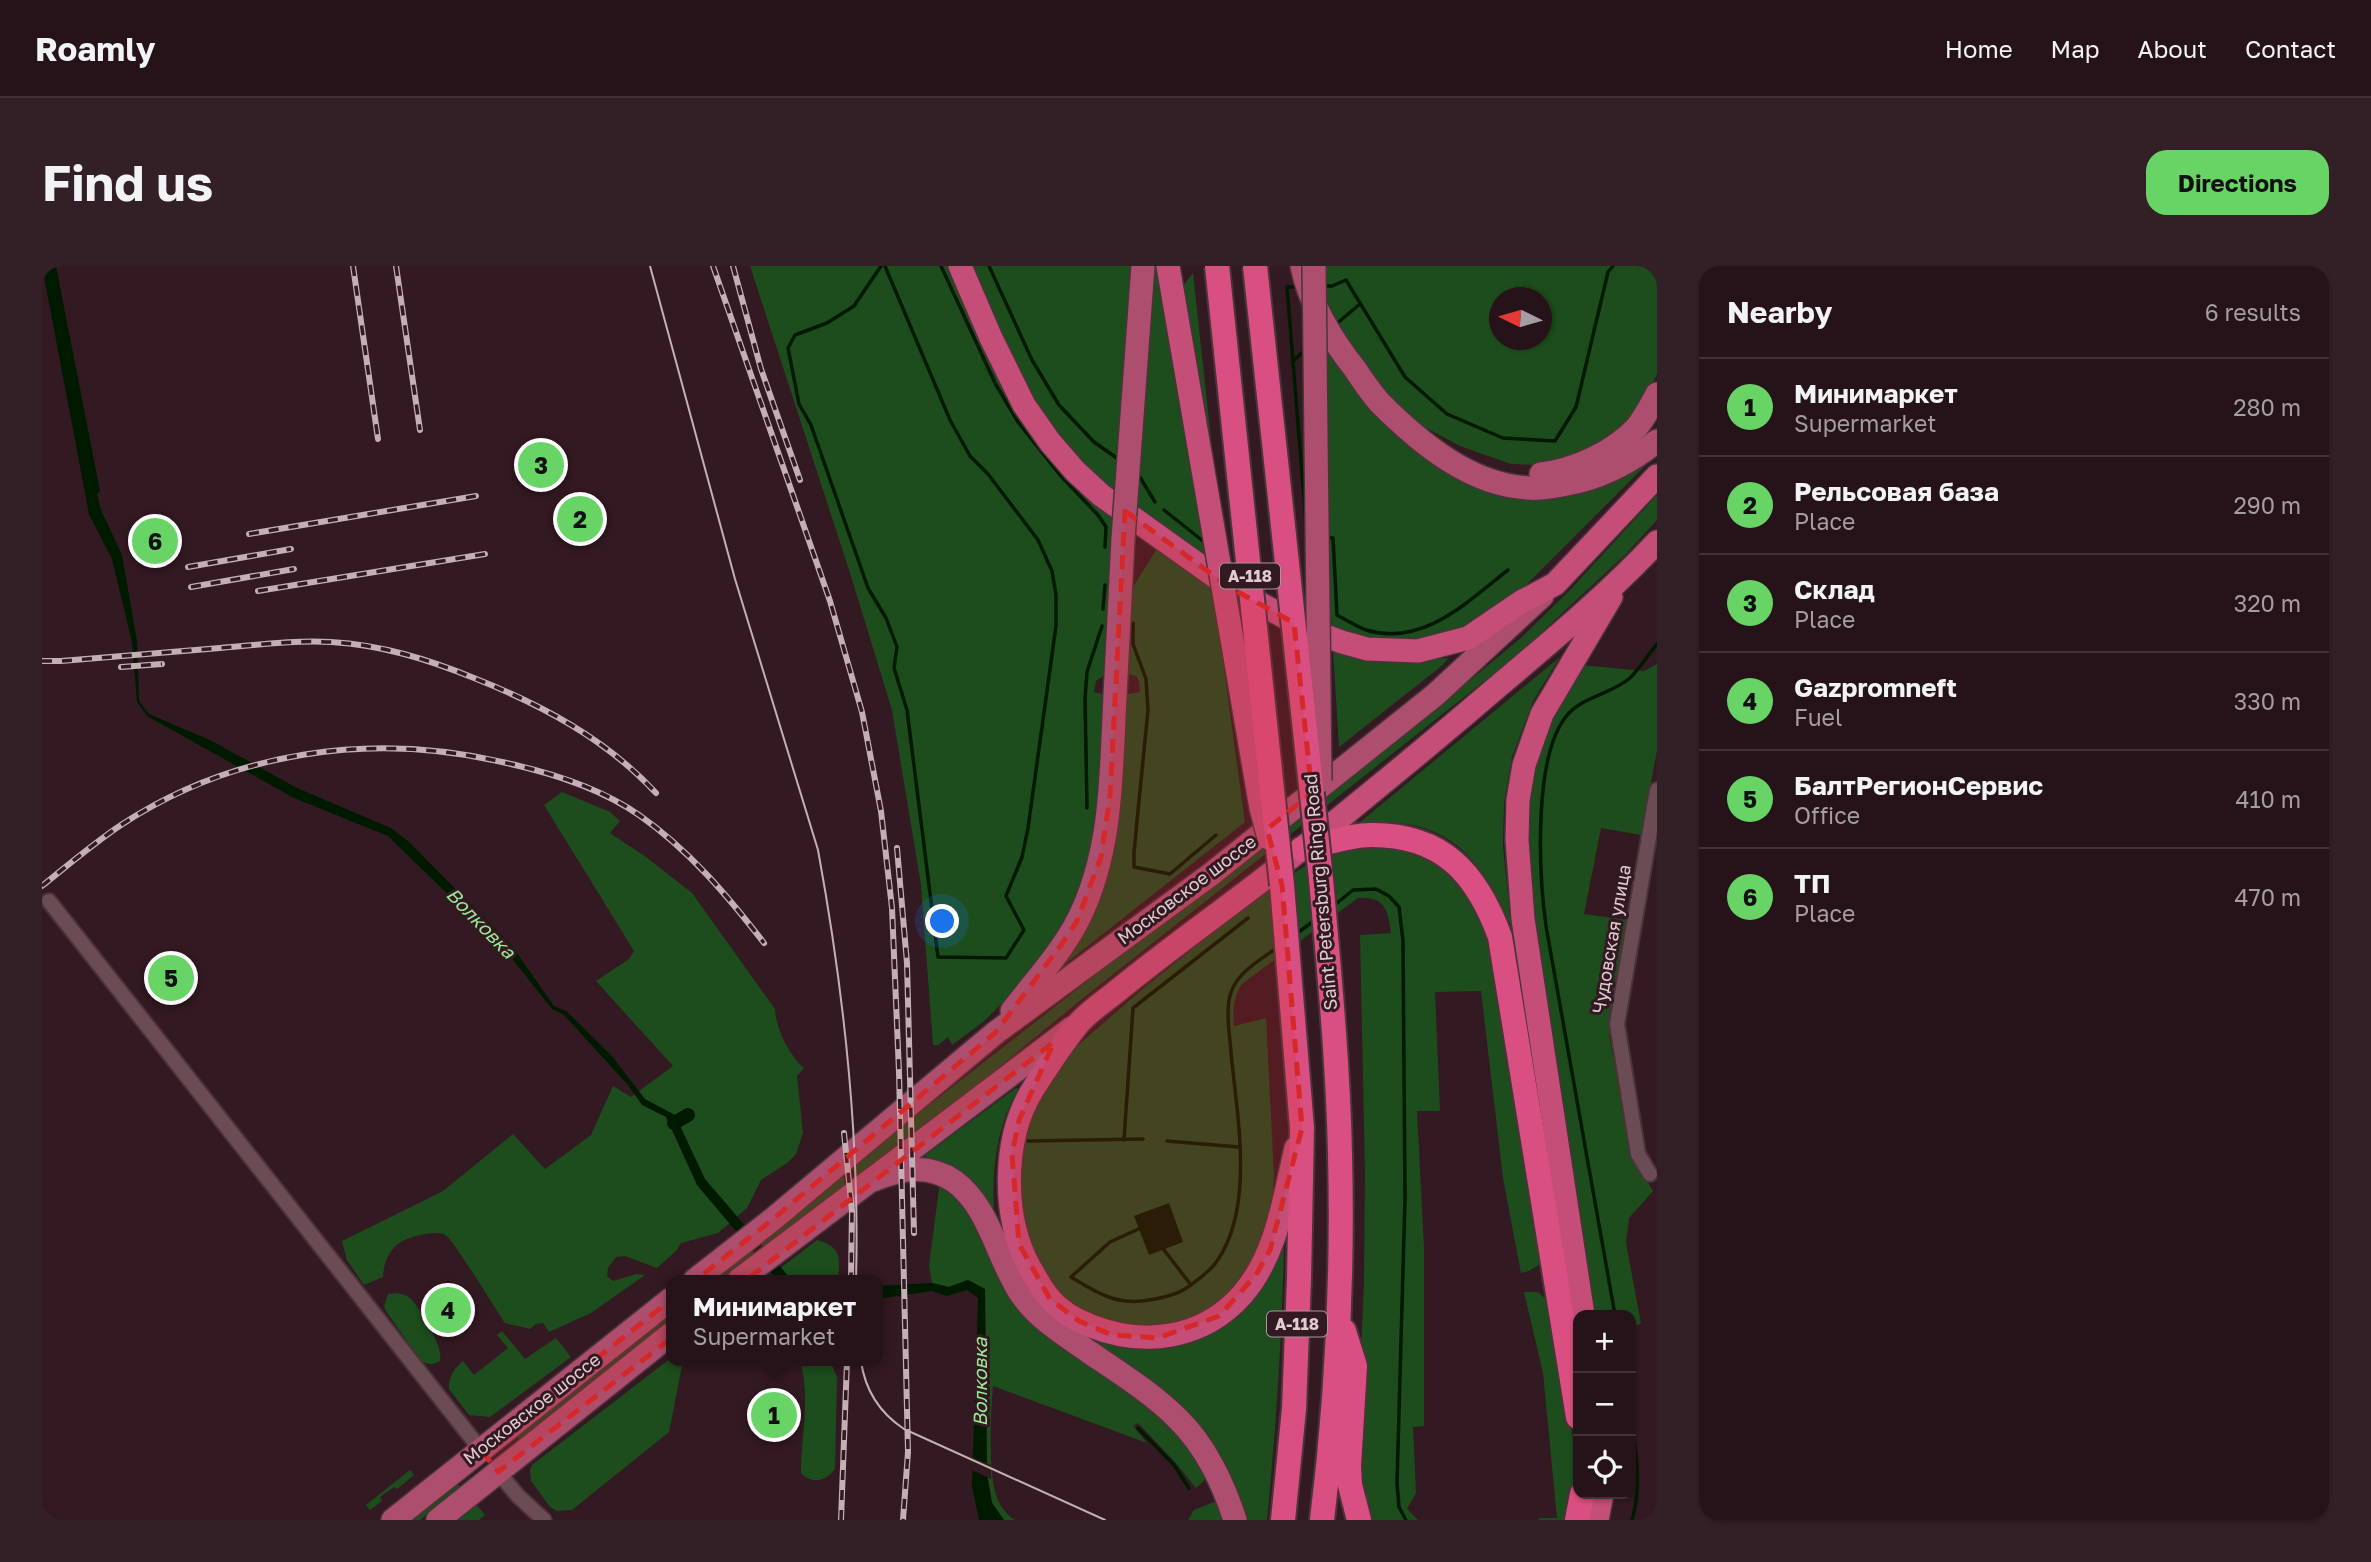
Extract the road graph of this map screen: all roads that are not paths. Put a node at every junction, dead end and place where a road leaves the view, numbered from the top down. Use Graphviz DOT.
graph roads {
  1 [pos="960,266"];
  2 [pos="1143,266"];
  3 [pos="1168,266"];
  4 [pos="1217,266"];
  5 [pos="1255,266"];
  6 [pos="1302,266"];
  7 [pos="1314,266"];
  8 [pos="1657,394"];
  9 [pos="1404,425"];
  10 [pos="1657,442"];
  11 [pos="1657,476"];
  12 [pos="1657,542"];
  13 [pos="1619,582"];
  14 [pos="1555,584"];
  15 [pos="1657,790"];
  16 [pos="1301,849"];
  17 [pos="1321,878"];
  18 [pos="1282,885"];
  19 [pos="49,901"];
  20 [pos="1080,1022"];
  21 [pos="995,1033"];
  22 [pos="1302,1128"];
  23 [pos="1650,1174"];
  24 [pos="873,1180"];
  25 [pos="701,1275"];
  26 [pos="746,1275"];
  27 [pos="666,1303"];
  28 [pos="1582,1310"];
  29 [pos="1339,1317"];
  30 [pos="666,1338"];
  31 [pos="1573,1386"];
  32 [pos="481,1450"];
  33 [pos="498,1472"];
  34 [pos="1581,1499"];
  35 [pos="1601,1499"];
  36 [pos="393,1520"];
  37 [pos="438,1520"];
  38 [pos="544,1520"];
  39 [pos="1235,1520"];
  40 [pos="1283,1520"];
  41 [pos="1322,1520"];
  42 [pos="1359,1520"];
  43 [pos="1577,1520"];
  44 [pos="1597,1520"];
  1 -- 14 [label="highway"];
  2 -- 21 [label="main road, bridge"];
  3 -- 18 [label="highway, bridge"];
  4 -- 18 [label="highway, А-118, bridge"];
  5 -- 17 [label="highway, Saint Petersburg Ring Road / А-118, bridge"];
  6 -- 9 [label="main road, bridge"];
  7 -- 17 [label="main road, bridge"];
  8 -- 9 [label="main road"];
  9 -- 10 [label="main road"];
  11 -- 14 [label="highway, Московское шоссе"];
  12 -- 13 [label="highway, Московское шоссе"];
  13 -- 16 [label="highway, Московское шоссе"];
  13 -- 28 [label="highway"];
  14 -- 21 [label="main road, Московское шоссе"];
  15 -- 23 [label="street, Чудовская улица"];
  16 -- 20 [label="highway, Московское шоссе"];
  16 -- 31 [label="highway"];
  17 -- 29 [label="highway, Saint Petersburg Ring Road / А-118"];
  18 -- 22 [label="highway, А-118"];
  19 -- 32 [label="street"];
  20 -- 22 [label="highway"];
  20 -- 24 [label="main road, Московское шоссе"];
  21 -- 25 [label="main road, Московское шоссе"];
  22 -- 40 [label="highway, А-118"];
  24 -- 26 [label="main road, Московское шоссе"];
  24 -- 39 [label="main road"];
  27 -- 32 [label="main road, Московское шоссе"];
  29 -- 41 [label="highway, Saint Petersburg Ring Road / А-118"];
  29 -- 42 [label="highway"];
  30 -- 33 [label="main road, Московское шоссе"];
  32 -- 33 [label="main road"];
  32 -- 36 [label="main road, Московское шоссе"];
  33 -- 37 [label="main road, Московское шоссе"];
  33 -- 38 [label="street"];
  34 -- 43 [label="highway"];
  35 -- 44 [label="highway"];
}
